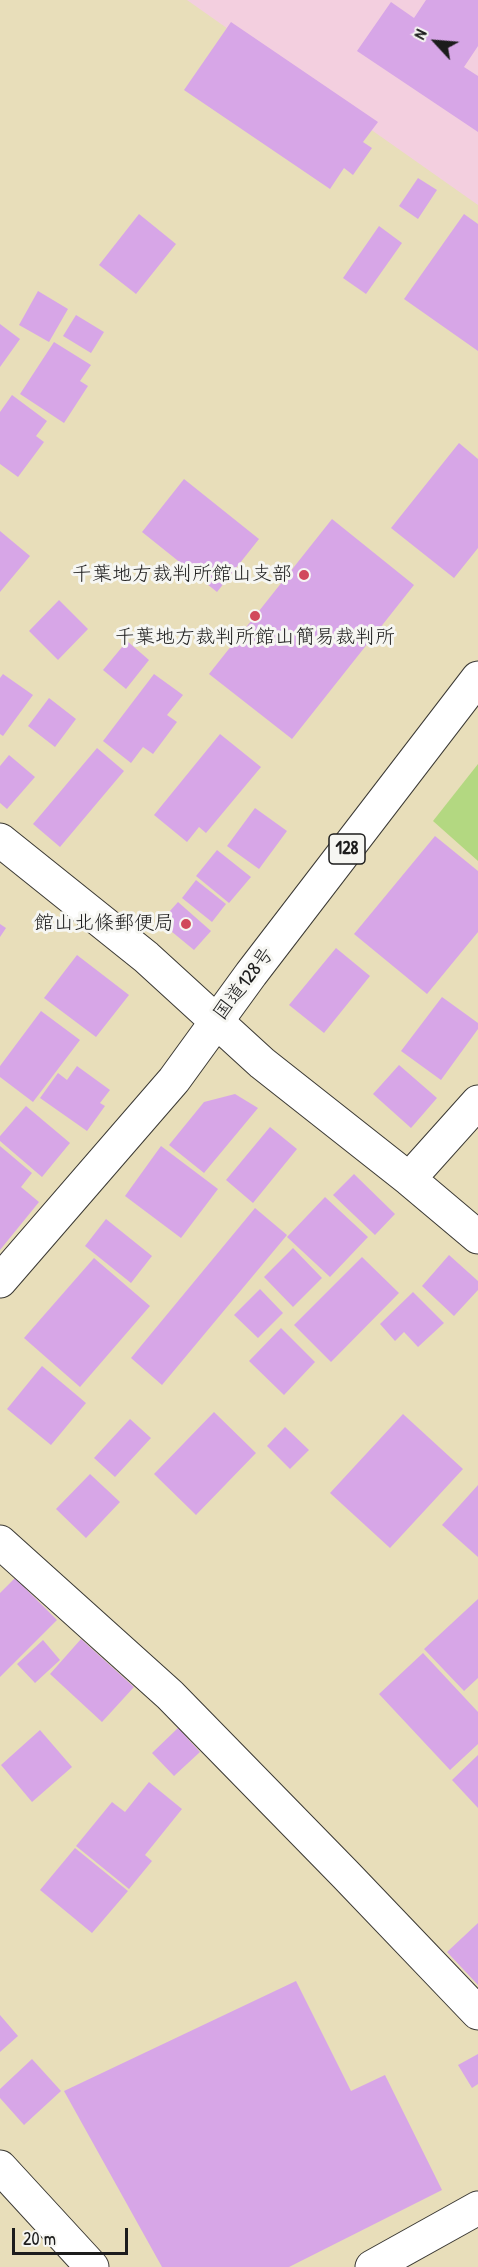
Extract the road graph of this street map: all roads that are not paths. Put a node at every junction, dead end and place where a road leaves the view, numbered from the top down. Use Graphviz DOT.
graph roads {
  1 [pos="478,678"];
  2 [pos="0,840"];
  3 [pos="217,1021"];
  4 [pos="478,1102"];
  5 [pos="409,1179"];
  6 [pos="478,1238"];
  7 [pos="0,1281"];
  8 [pos="0,1542"];
  9 [pos="478,2013"];
  10 [pos="0,2167"];
  11 [pos="478,2208"];
  12 [pos="93,2267"];
  13 [pos="372,2267"];
  1 -- 3 [label="main road, 国道128号 / 128"];
  2 -- 3 [label="main road"];
  3 -- 5 [label="main road"];
  3 -- 7 [label="main road, 国道128号 / 128"];
  4 -- 5 [label="main road"];
  5 -- 6 [label="main road"];
  8 -- 9 [label="main road"];
  10 -- 12 [label="main road"];
  11 -- 13 [label="main road"];
}
